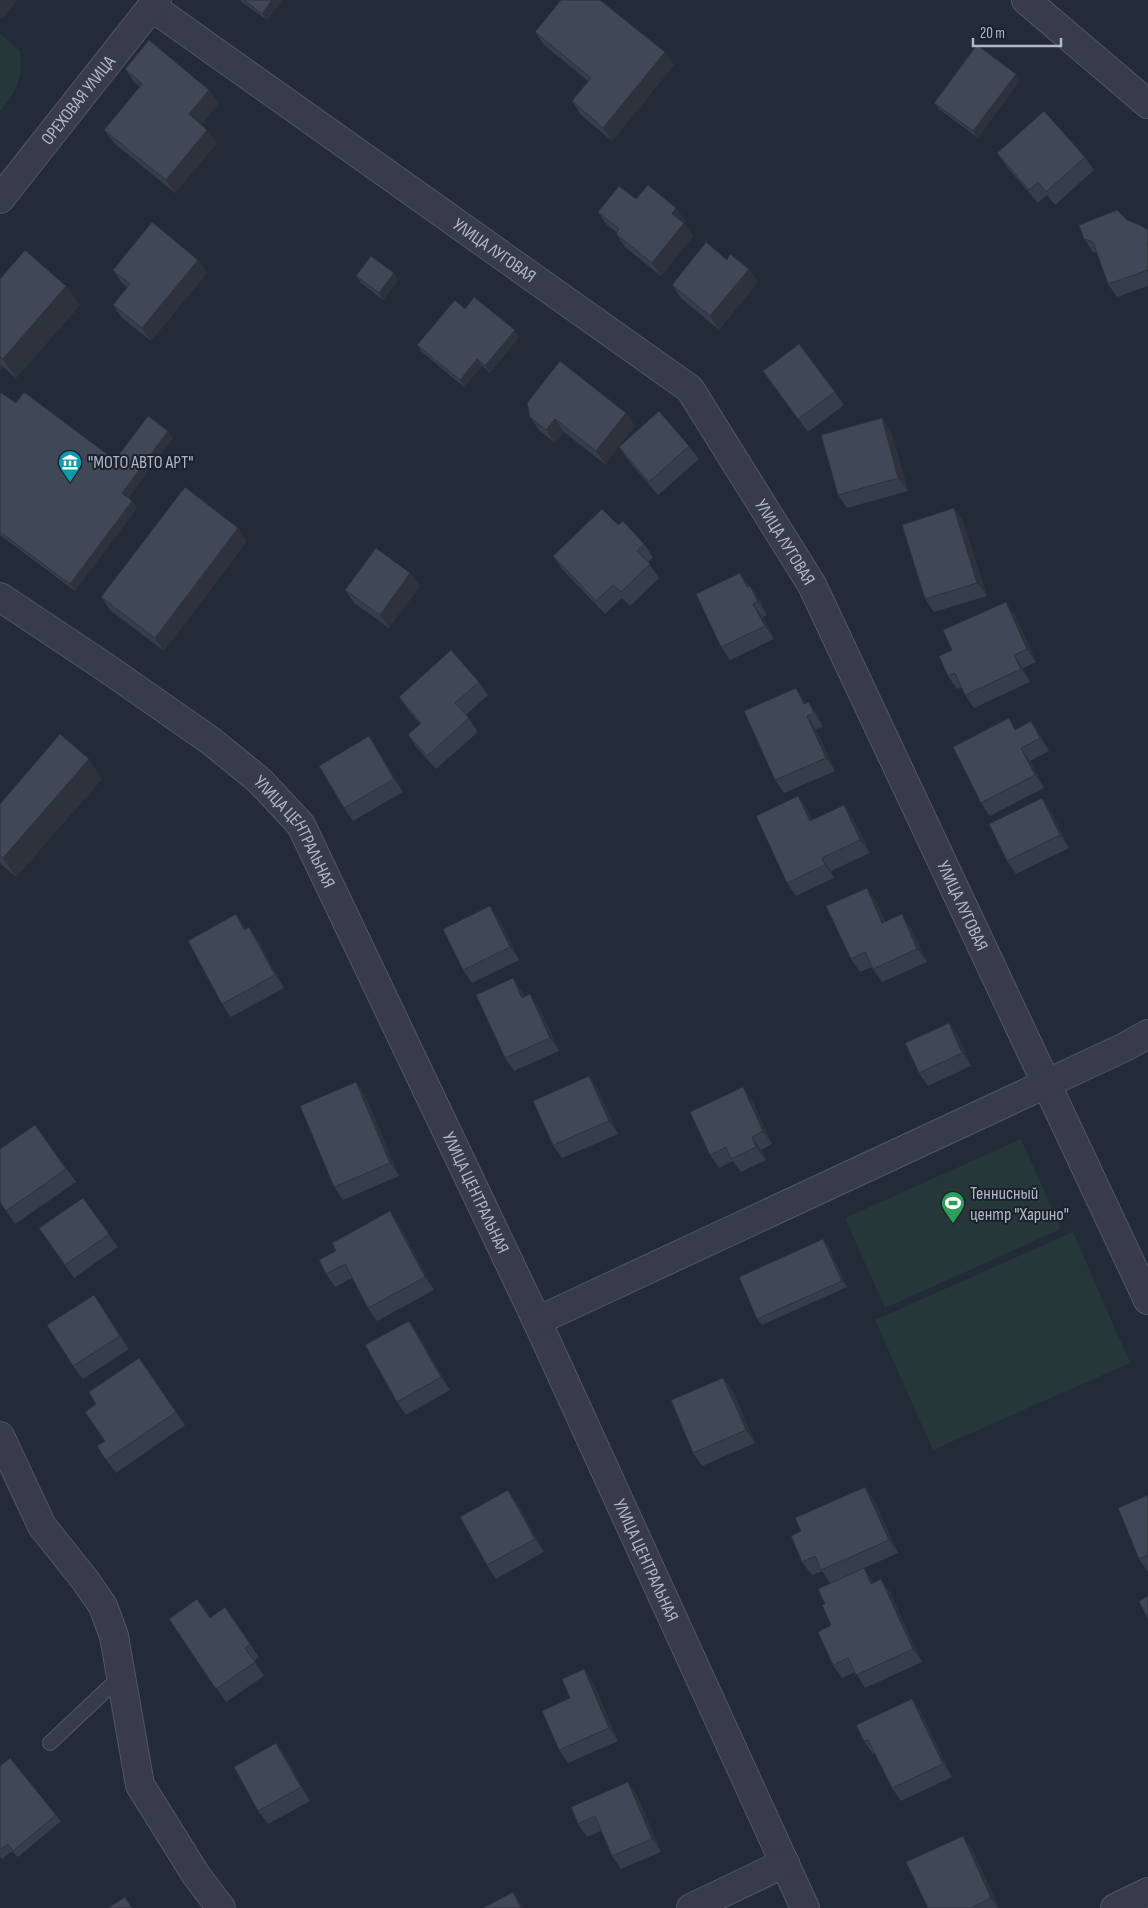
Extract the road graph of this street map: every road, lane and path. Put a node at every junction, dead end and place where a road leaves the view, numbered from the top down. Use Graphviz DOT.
graph roads {
  1 [pos="1026,0"];
  2 [pos="155,3"];
  3 [pos="1148,104"];
  4 [pos="0,199"];
  5 [pos="0,597"];
  6 [pos="1148,1034"];
  7 [pos="1045,1084"];
  8 [pos="1148,1300"];
  9 [pos="537,1321"];
  10 [pos="0,1436"];
  11 [pos="121,1676"];
  12 [pos="50,1743"];
  13 [pos="785,1863"];
  14 [pos="1148,1893"];
  15 [pos="221,1908"];
  16 [pos="691,1908"];
  17 [pos="805,1908"];
  18 [pos="1117,1908"];
  1 -- 3 [label="street"];
  2 -- 4 [label="street, ОРЕХОВАЯ УЛИЦА"];
  2 -- 7 [label="street, УЛИЦА ЛУГОВАЯ"];
  5 -- 9 [label="street, УЛИЦА ЦЕНТРАЛЬНАЯ"];
  6 -- 7 [label="street"];
  7 -- 8 [label="street, УЛИЦА ЛУГОВАЯ"];
  7 -- 9 [label="street"];
  9 -- 13 [label="street, УЛИЦА ЦЕНТРАЛЬНАЯ"];
  10 -- 11 [label="street"];
  11 -- 12 [label="lane"];
  11 -- 15 [label="street"];
  13 -- 16 [label="street"];
  13 -- 17 [label="street, УЛИЦА ЦЕНТРАЛЬНАЯ"];
  14 -- 18 [label="street"];
}
